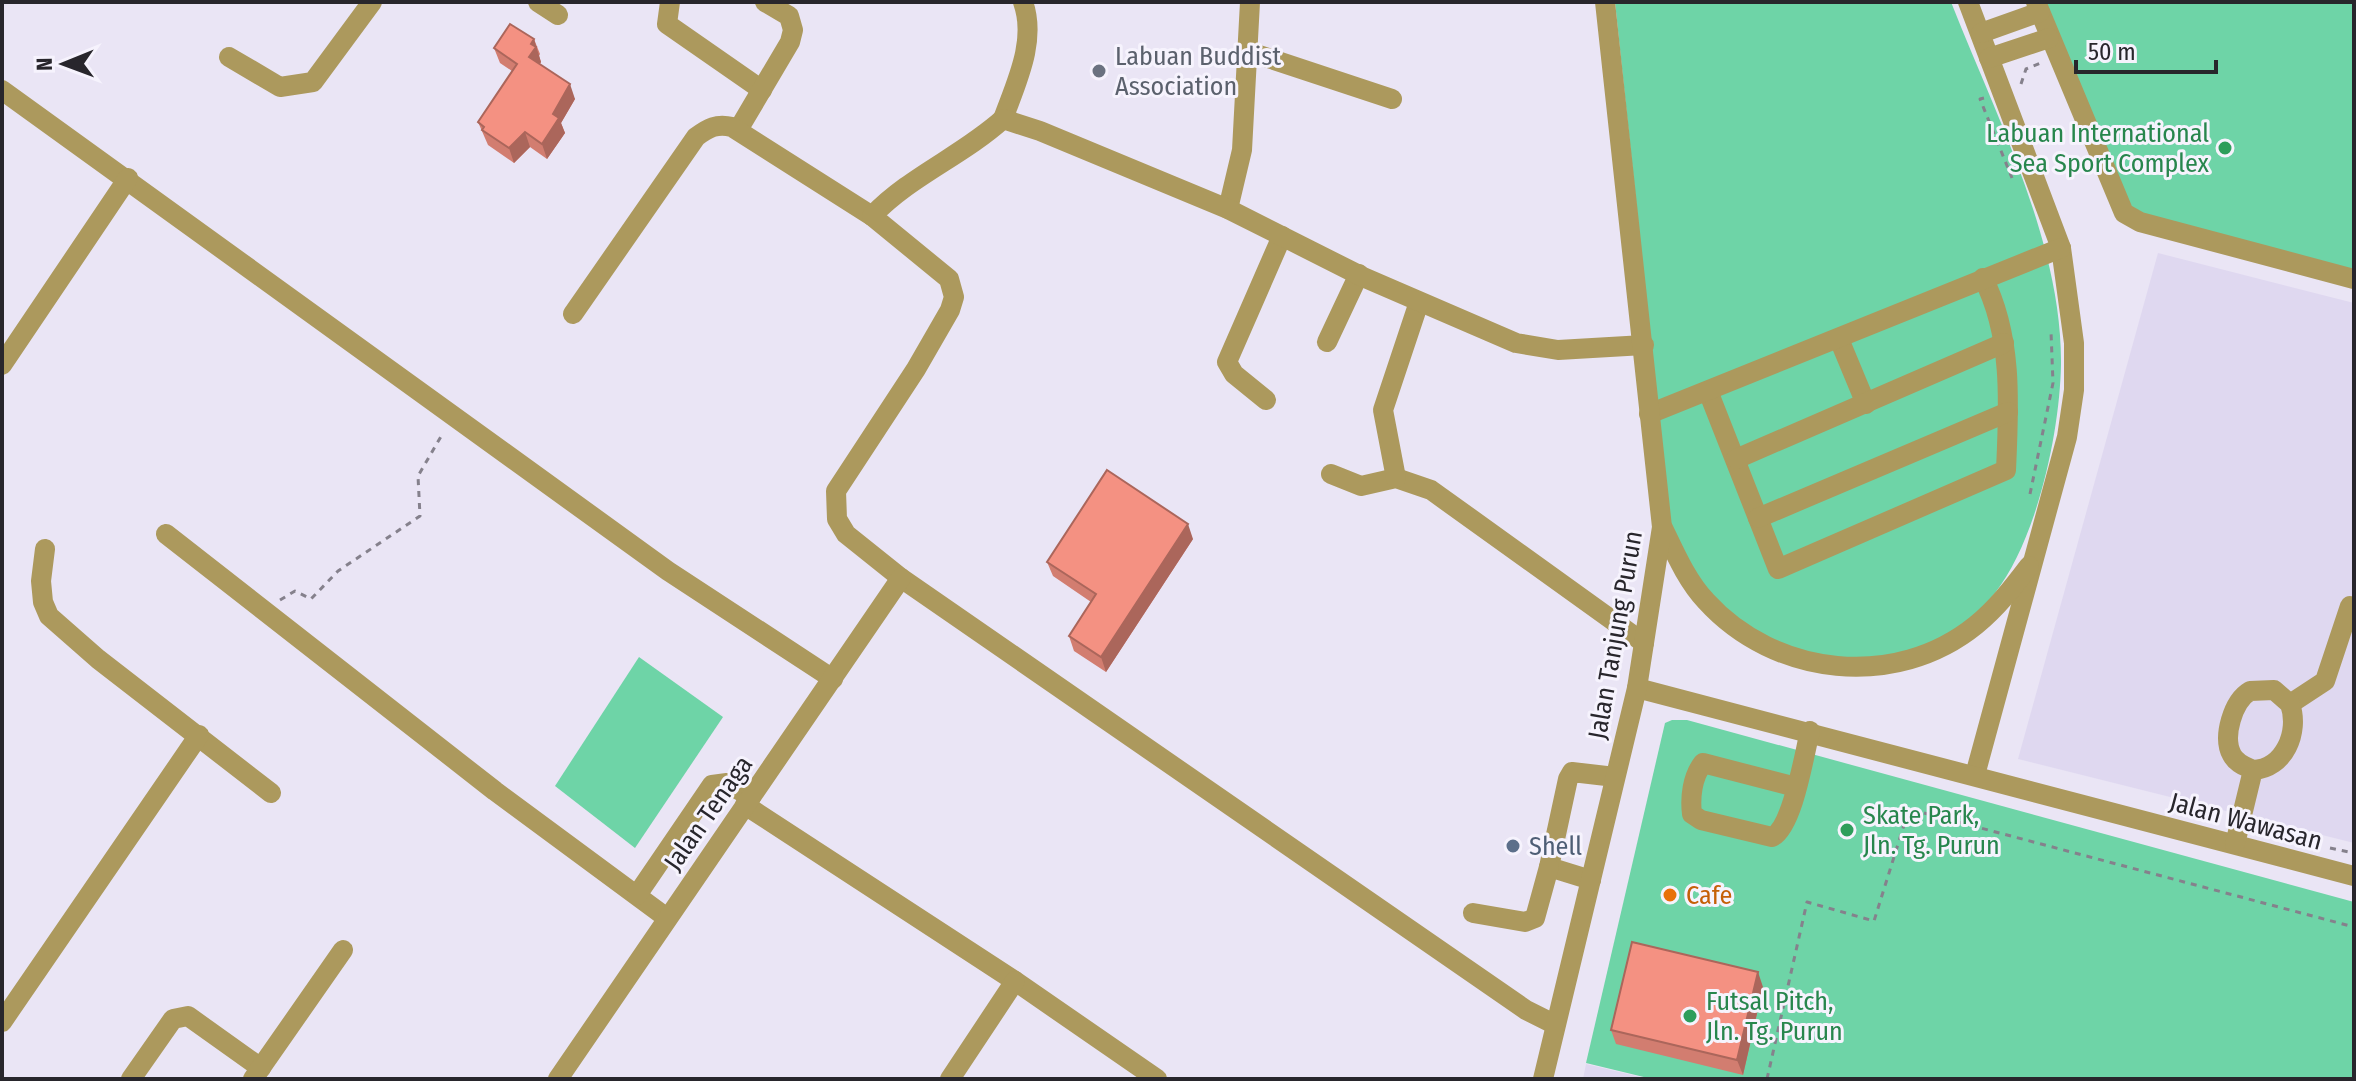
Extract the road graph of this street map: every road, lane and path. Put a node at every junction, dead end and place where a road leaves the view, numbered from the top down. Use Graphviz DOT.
graph roads {
  1 [pos="372,2"];
  2 [pos="538,2"];
  3 [pos="670,2"];
  4 [pos="765,2"];
  5 [pos="1250,2"];
  6 [pos="1605,2"];
  7 [pos="1968,2"];
  8 [pos="1027,5"];
  9 [pos="2038,7"];
  10 [pos="558,15"];
  11 [pos="1981,33"];
  12 [pos="2053,47"];
  13 [pos="1250,52"];
  14 [pos="229,57"];
  15 [pos="1989,58"];
  16 [pos="2,90"];
  17 [pos="762,90"];
  18 [pos="2001,91"];
  19 [pos="1392,99"];
  20 [pos="1003,119"];
  21 [pos="738,130"];
  22 [pos="128,178"];
  23 [pos="2015,185"];
  24 [pos="1228,209"];
  25 [pos="872,216"];
  26 [pos="1282,236"];
  27 [pos="2061,248"];
  28 [pos="1359,274"];
  29 [pos="1983,278"];
  30 [pos="2354,279"];
  31 [pos="1419,302"];
  32 [pos="573,314"];
  33 [pos="2051,326"];
  34 [pos="1839,339"];
  35 [pos="1327,342"];
  36 [pos="2004,343"];
  37 [pos="1644,345"];
  38 [pos="2,365"];
  39 [pos="1708,391"];
  40 [pos="1266,400"];
  41 [pos="1866,404"];
  42 [pos="448,412"];
  43 [pos="2008,412"];
  44 [pos="1649,414"];
  45 [pos="1736,459"];
  46 [pos="1331,474"];
  47 [pos="1396,478"];
  48 [pos="2027,506"];
  49 [pos="1758,518"];
  50 [pos="1662,527"];
  51 [pos="166,534"];
  52 [pos="45,549"];
  53 [pos="2034,560"];
  54 [pos="901,578"];
  55 [pos="2350,606"];
  56 [pos="265,613"];
  57 [pos="1644,643"];
  58 [pos="833,679"];
  59 [pos="1637,688"];
  60 [pos="2290,704"];
  61 [pos="1810,731"];
  62 [pos="199,735"];
  63 [pos="2253,770"];
  64 [pos="1975,775"];
  65 [pos="1615,777"];
  66 [pos="1796,787"];
  67 [pos="271,793"];
  68 [pos="748,801"];
  69 [pos="2235,844"];
  70 [pos="2325,847"];
  71 [pos="2354,853"];
  72 [pos="1549,867"];
  73 [pos="2354,876"];
  74 [pos="1591,880"];
  75 [pos="637,895"];
  76 [pos="1473,913"];
  77 [pos="667,918"];
  78 [pos="2354,927"];
  79 [pos="343,950"];
  80 [pos="1015,981"];
  81 [pos="2,1022"];
  82 [pos="1554,1024"];
  83 [pos="257,1073"];
  84 [pos="131,1079"];
  85 [pos="558,1079"];
  86 [pos="950,1079"];
  87 [pos="1157,1079"];
  88 [pos="1543,1079"];
  89 [pos="1767,1079"];
  1 -- 14 [label="street"];
  2 -- 10 [label="street"];
  3 -- 17 [label="street"];
  4 -- 17 [label="street"];
  5 -- 13 [label="street"];
  6 -- 37 [label="street, Jalan Tanjung Purun"];
  7 -- 11 [label="street"];
  8 -- 20 [label="street"];
  9 -- 11 [label="street"];
  9 -- 12 [label="street"];
  11 -- 15 [label="street"];
  12 -- 15 [label="street"];
  12 -- 18 [label="path"];
  12 -- 30 [label="street"];
  13 -- 19 [label="street"];
  13 -- 24 [label="street"];
  15 -- 18 [label="street"];
  16 -- 22 [label="street"];
  17 -- 21 [label="street"];
  18 -- 23 [label="path"];
  18 -- 27 [label="street"];
  20 -- 24 [label="street"];
  20 -- 25 [label="street"];
  21 -- 25 [label="street"];
  21 -- 32 [label="street"];
  22 -- 38 [label="street"];
  22 -- 42 [label="street"];
  24 -- 26 [label="street"];
  25 -- 54 [label="street"];
  26 -- 28 [label="street"];
  26 -- 40 [label="street"];
  27 -- 29 [label="street"];
  27 -- 53 [label="street"];
  28 -- 31 [label="street"];
  28 -- 35 [label="street"];
  29 -- 34 [label="street"];
  29 -- 36 [label="street"];
  31 -- 37 [label="street"];
  31 -- 47 [label="street"];
  33 -- 48 [label="path"];
  34 -- 39 [label="street"];
  34 -- 41 [label="street"];
  36 -- 41 [label="street"];
  36 -- 43 [label="street"];
  37 -- 44 [label="street, Jalan Tanjung Purun"];
  39 -- 44 [label="street"];
  39 -- 45 [label="street"];
  41 -- 45 [label="street"];
  42 -- 56 [label="path"];
  42 -- 58 [label="street"];
  43 -- 49 [label="street"];
  43 -- 49 [label="street"];
  44 -- 50 [label="street, Jalan Tanjung Purun"];
  45 -- 49 [label="street"];
  46 -- 47 [label="street"];
  47 -- 57 [label="street"];
  50 -- 53 [label="street"];
  50 -- 57 [label="street, Jalan Tanjung Purun"];
  51 -- 56 [label="street"];
  52 -- 62 [label="street"];
  53 -- 64 [label="street"];
  54 -- 58 [label="street, Jalan Tenaga"];
  54 -- 82 [label="street"];
  55 -- 60 [label="street"];
  56 -- 75 [label="street"];
  57 -- 59 [label="street, Jalan Tanjung Purun"];
  58 -- 68 [label="street, Jalan Tenaga"];
  59 -- 61 [label="street, Jalan Wawasan"];
  59 -- 65 [label="street, Jalan Tanjung Purun"];
  60 -- 63 [label="street"];
  60 -- 63 [label="street"];
  61 -- 64 [label="street, Jalan Wawasan"];
  61 -- 66 [label="street"];
  62 -- 67 [label="street"];
  62 -- 81 [label="street"];
  63 -- 69 [label="street"];
  64 -- 69 [label="street, Jalan Wawasan"];
  65 -- 72 [label="street"];
  65 -- 74 [label="street, Jalan Tanjung Purun"];
  66 -- 66 [label="street"];
  68 -- 75 [label="street"];
  68 -- 77 [label="street, Jalan Tenaga"];
  68 -- 80 [label="street"];
  69 -- 73 [label="street, Jalan Wawasan"];
  70 -- 71 [label="path"];
  72 -- 74 [label="street"];
  72 -- 76 [label="street"];
  74 -- 82 [label="street, Jalan Tanjung Purun"];
  75 -- 77 [label="street"];
  77 -- 85 [label="street, Jalan Tenaga"];
  78 -- 89 [label="path"];
  79 -- 83 [label="street"];
  80 -- 86 [label="street"];
  80 -- 87 [label="street"];
  82 -- 88 [label="street, Jalan Tanjung Purun"];
  83 -- 84 [label="street"];
}
